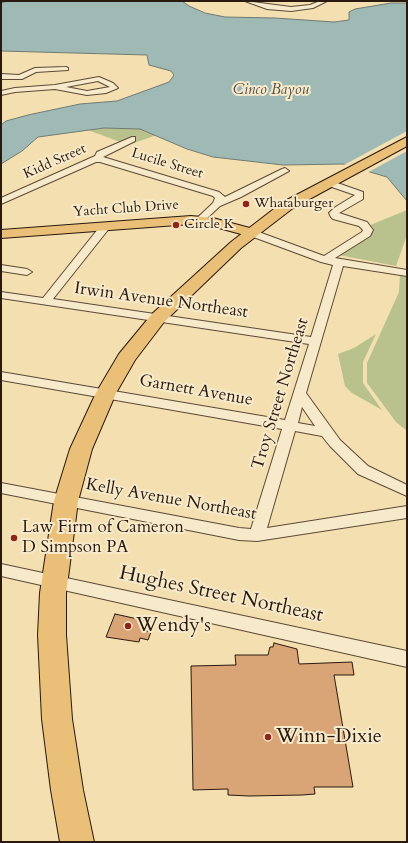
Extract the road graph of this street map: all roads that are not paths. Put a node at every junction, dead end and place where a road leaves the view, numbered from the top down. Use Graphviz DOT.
graph roads {
  1 [pos="248,1"];
  2 [pos="324,1"];
  3 [pos="66,69"];
  4 [pos="1,77"];
  5 [pos="55,87"];
  6 [pos="1,93"];
  7 [pos="132,138"];
  8 [pos="407,141"];
  9 [pos="98,158"];
  10 [pos="285,171"];
  11 [pos="329,183"];
  12 [pos="1,202"];
  13 [pos="218,204"];
  14 [pos="200,220"];
  15 [pos="106,226"];
  16 [pos="252,233"];
  17 [pos="1,234"];
  18 [pos="325,260"];
  19 [pos="339,263"];
  20 [pos="1,268"];
  21 [pos="27,272"];
  22 [pos="407,273"];
  23 [pos="1,295"];
  24 [pos="46,302"];
  25 [pos="158,318"];
  26 [pos="316,341"];
  27 [pos="1,376"];
  28 [pos="106,393"];
  29 [pos="300,394"];
  30 [pos="290,426"];
  31 [pos="327,432"];
  32 [pos="1,488"];
  33 [pos="407,491"];
  34 [pos="66,501"];
  35 [pos="407,512"];
  36 [pos="257,535"];
  37 [pos="1,570"];
  38 [pos="54,581"];
  39 [pos="407,659"];
  40 [pos="77,842"];
  1 -- 2 [label="street"];
  3 -- 4 [label="street"];
  5 -- 5 [label="street"];
  5 -- 6 [label="street"];
  7 -- 9 [label="street, Kidd Street"];
  8 -- 11 [label="highway"];
  9 -- 12 [label="street, Kidd Street"];
  9 -- 13 [label="street, Lucile Street"];
  10 -- 13 [label="street"];
  11 -- 16 [label="highway"];
  11 -- 18 [label="street"];
  13 -- 14 [label="street"];
  14 -- 15 [label="main road, Yacht Club Drive"];
  14 -- 16 [label="main road, Yacht Club Drive"];
  15 -- 17 [label="main road, Yacht Club Drive"];
  15 -- 24 [label="street"];
  16 -- 18 [label="street"];
  16 -- 25 [label="highway"];
  18 -- 19 [label="street"];
  19 -- 22 [label="street"];
  19 -- 26 [label="street, Troy Street Northeast"];
  20 -- 21 [label="street"];
  23 -- 24 [label="street, Irwin Avenue Northeast"];
  24 -- 25 [label="street, Irwin Avenue Northeast"];
  25 -- 26 [label="street, Irwin Avenue Northeast"];
  25 -- 28 [label="highway"];
  26 -- 29 [label="street, Troy Street Northeast"];
  27 -- 28 [label="street, Garnett Avenue"];
  28 -- 30 [label="street, Garnett Avenue"];
  28 -- 34 [label="highway"];
  29 -- 30 [label="street, Troy Street Northeast"];
  29 -- 31 [label="street"];
  30 -- 31 [label="street, Garnett Avenue"];
  30 -- 36 [label="street, Troy Street Northeast"];
  31 -- 33 [label="street"];
  32 -- 34 [label="street, Kelly Avenue Northeast"];
  34 -- 36 [label="street, Kelly Avenue Northeast"];
  34 -- 38 [label="highway"];
  35 -- 36 [label="street, Kelly Avenue Northeast"];
  37 -- 38 [label="street, Hughes Street Northeast"];
  38 -- 39 [label="street, Hughes Street Northeast"];
  38 -- 40 [label="highway"];
}
